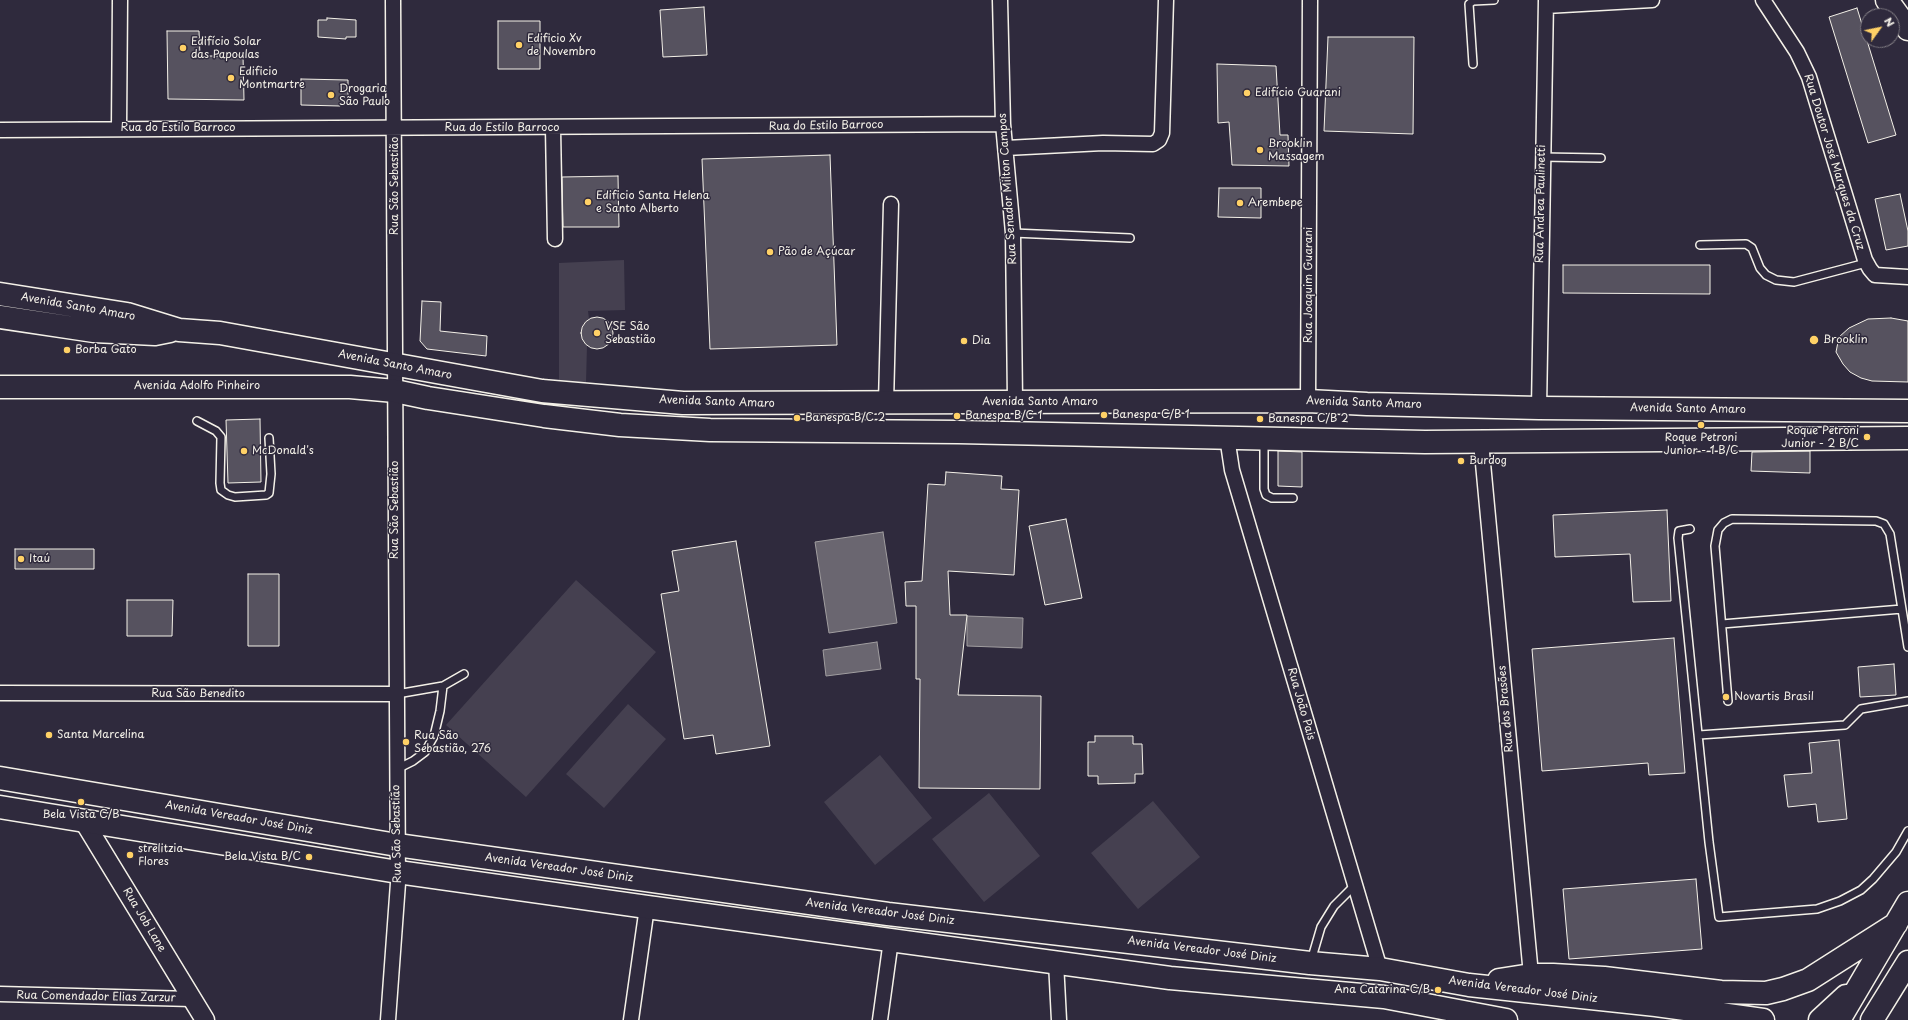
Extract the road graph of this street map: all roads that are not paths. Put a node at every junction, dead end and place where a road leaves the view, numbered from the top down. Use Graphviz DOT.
graph roads {
  1 [pos="120,0"];
  2 [pos="393,0"];
  3 [pos="1000,0"];
  4 [pos="1166,0"];
  5 [pos="1310,0"];
  6 [pos="1494,0"];
  7 [pos="1652,0"];
  8 [pos="1763,0"];
  9 [pos="1887,0"];
  10 [pos="1546,3"];
  11 [pos="1908,29"];
  12 [pos="1473,64"];
  13 [pos="1003,124"];
  14 [pos="119,128"];
  15 [pos="553,128"];
  16 [pos="395,129"];
  17 [pos="0,130"];
  18 [pos="1006,148"];
  19 [pos="1542,157"];
  20 [pos="1601,158"];
  21 [pos="890,204"];
  22 [pos="1013,233"];
  23 [pos="1130,238"];
  24 [pos="555,239"];
  25 [pos="1700,245"];
  26 [pos="1866,263"];
  27 [pos="1908,277"];
  28 [pos="0,294"];
  29 [pos="0,317"];
  30 [pos="179,330"];
  31 [pos="395,363"];
  32 [pos="0,387"];
  33 [pos="394,391"];
  34 [pos="1015,401"];
  35 [pos="1308,401"];
  36 [pos="886,403"];
  37 [pos="1539,408"];
  38 [pos="1907,410"];
  39 [pos="197,421"];
  40 [pos="1227,437"];
  41 [pos="269,438"];
  42 [pos="1265,438"];
  43 [pos="1885,438"];
  44 [pos="1908,438"];
  45 [pos="1481,442"];
  46 [pos="1908,453"];
  47 [pos="1293,498"];
  48 [pos="1690,529"];
  49 [pos="1902,609"];
  50 [pos="1722,624"];
  51 [pos="1908,647"];
  52 [pos="464,674"];
  53 [pos="443,686"];
  54 [pos="0,693"];
  55 [pos="397,694"];
  56 [pos="1728,701"];
  57 [pos="1908,701"];
  58 [pos="1699,735"];
  59 [pos="397,769"];
  60 [pos="0,778"];
  61 [pos="0,807"];
  62 [pos="83,820"];
  63 [pos="1908,831"];
  64 [pos="397,845"];
  65 [pos="398,872"];
  66 [pos="1355,885"];
  67 [pos="1908,904"];
  68 [pos="647,907"];
  69 [pos="1896,924"];
  70 [pos="891,940"];
  71 [pos="1056,962"];
  72 [pos="1908,962"];
  73 [pos="1310,963"];
  74 [pos="1380,969"];
  75 [pos="1531,975"];
  76 [pos="1864,979"];
  77 [pos="1469,985"];
  78 [pos="0,994"];
  79 [pos="192,999"];
  80 [pos="1465,1017"];
  81 [pos="205,1020"];
  82 [pos="388,1020"];
  83 [pos="631,1020"];
  84 [pos="880,1020"];
  85 [pos="1059,1020"];
  86 [pos="1506,1020"];
  87 [pos="1763,1020"];
  88 [pos="1820,1020"];
  89 [pos="1839,1020"];
  90 [pos="1872,1020"];
  1 -- 14 [label="street"];
  2 -- 16 [label="street, Rua São Sebastião"];
  3 -- 13 [label="street, Rua Senador Milton Campos"];
  4 -- 18 [label="street"];
  5 -- 35 [label="street, Rua Joaquim Guarani"];
  6 -- 12 [label="lane"];
  7 -- 10 [label="street"];
  8 -- 26 [label="street, Rua Doutor José Marques da Cruz"];
  9 -- 11 [label="main road"];
  10 -- 19 [label="street, Rua Andrea Paulinetti"];
  13 -- 15 [label="street, Rua do Estilo Barroco"];
  13 -- 18 [label="street, Rua Senador Milton Campos"];
  14 -- 16 [label="street, Rua do Estilo Barroco"];
  14 -- 17 [label="street, Rua do Estilo Barroco"];
  15 -- 16 [label="street, Rua do Estilo Barroco"];
  15 -- 24 [label="street"];
  16 -- 31 [label="street, Rua São Sebastião"];
  18 -- 22 [label="street, Rua Senador Milton Campos"];
  19 -- 20 [label="lane"];
  19 -- 37 [label="street, Rua Andrea Paulinetti"];
  21 -- 36 [label="street"];
  22 -- 23 [label="lane"];
  22 -- 34 [label="street, Rua Senador Milton Campos"];
  25 -- 26 [label="lane"];
  26 -- 27 [label="street, Rua Doutor José Marques da Cruz"];
  28 -- 30 [label="main road, Avenida Santo Amaro"];
  29 -- 30 [label="main road, Avenida Santo Amaro"];
  30 -- 31 [label="main road, Avenida Santo Amaro"];
  31 -- 33 [label="street, Rua São Sebastião"];
  31 -- 36 [label="main road, Avenida Santo Amaro"];
  32 -- 33 [label="main road, Avenida Adolfo Pinheiro"];
  33 -- 40 [label="main road"];
  33 -- 55 [label="street, Rua São Sebastião"];
  34 -- 35 [label="main road, Avenida Santo Amaro"];
  34 -- 36 [label="main road, Avenida Santo Amaro"];
  35 -- 37 [label="main road, Avenida Santo Amaro"];
  37 -- 38 [label="main road, Avenida Santo Amaro"];
  39 -- 41 [label="lane"];
  40 -- 42 [label="main road"];
  40 -- 66 [label="street, Rua João Pais"];
  42 -- 45 [label="main road"];
  42 -- 47 [label="lane"];
  43 -- 44 [label="main road"];
  43 -- 45 [label="main road"];
  43 -- 46 [label="main road"];
  45 -- 75 [label="street, Rua dos Brasões"];
  48 -- 58 [label="lane"];
  49 -- 50 [label="lane"];
  49 -- 50 [label="lane"];
  49 -- 51 [label="lane"];
  50 -- 56 [label="lane"];
  52 -- 53 [label="lane"];
  53 -- 55 [label="lane"];
  53 -- 59 [label="lane"];
  54 -- 55 [label="street, Rua São Benedito"];
  55 -- 59 [label="street, Rua São Sebastião"];
  57 -- 58 [label="lane"];
  58 -- 63 [label="lane"];
  59 -- 64 [label="street, Rua São Sebastião"];
  60 -- 64 [label="main road, Avenida Vereador José Diniz"];
  61 -- 62 [label="main road"];
  62 -- 65 [label="main road"];
  62 -- 79 [label="street, Rua Job Lane"];
  64 -- 65 [label="street, Rua São Sebastião"];
  64 -- 73 [label="main road, Avenida Vereador José Diniz"];
  65 -- 68 [label="main road"];
  65 -- 82 [label="street, Rua São Sebastião"];
  66 -- 73 [label="lane"];
  66 -- 74 [label="street, Rua João Pais"];
  67 -- 69 [label="main road"];
  68 -- 70 [label="main road"];
  68 -- 83 [label="street"];
  69 -- 75 [label="main road"];
  69 -- 76 [label="main road"];
  70 -- 71 [label="main road"];
  70 -- 84 [label="street"];
  71 -- 80 [label="main road"];
  71 -- 85 [label="street"];
  72 -- 90 [label="main road"];
  73 -- 74 [label="main road, Avenida Vereador José Diniz"];
  74 -- 77 [label="main road, Avenida Vereador José Diniz"];
  75 -- 77 [label="main road"];
  76 -- 88 [label="main road"];
  76 -- 89 [label="main road"];
  77 -- 87 [label="main road, Avenida Vereador José Diniz"];
  78 -- 79 [label="street, Rua Comendador Elias Zarzur"];
  79 -- 81 [label="street, Rua Job Lane"];
  80 -- 86 [label="main road"];
}
